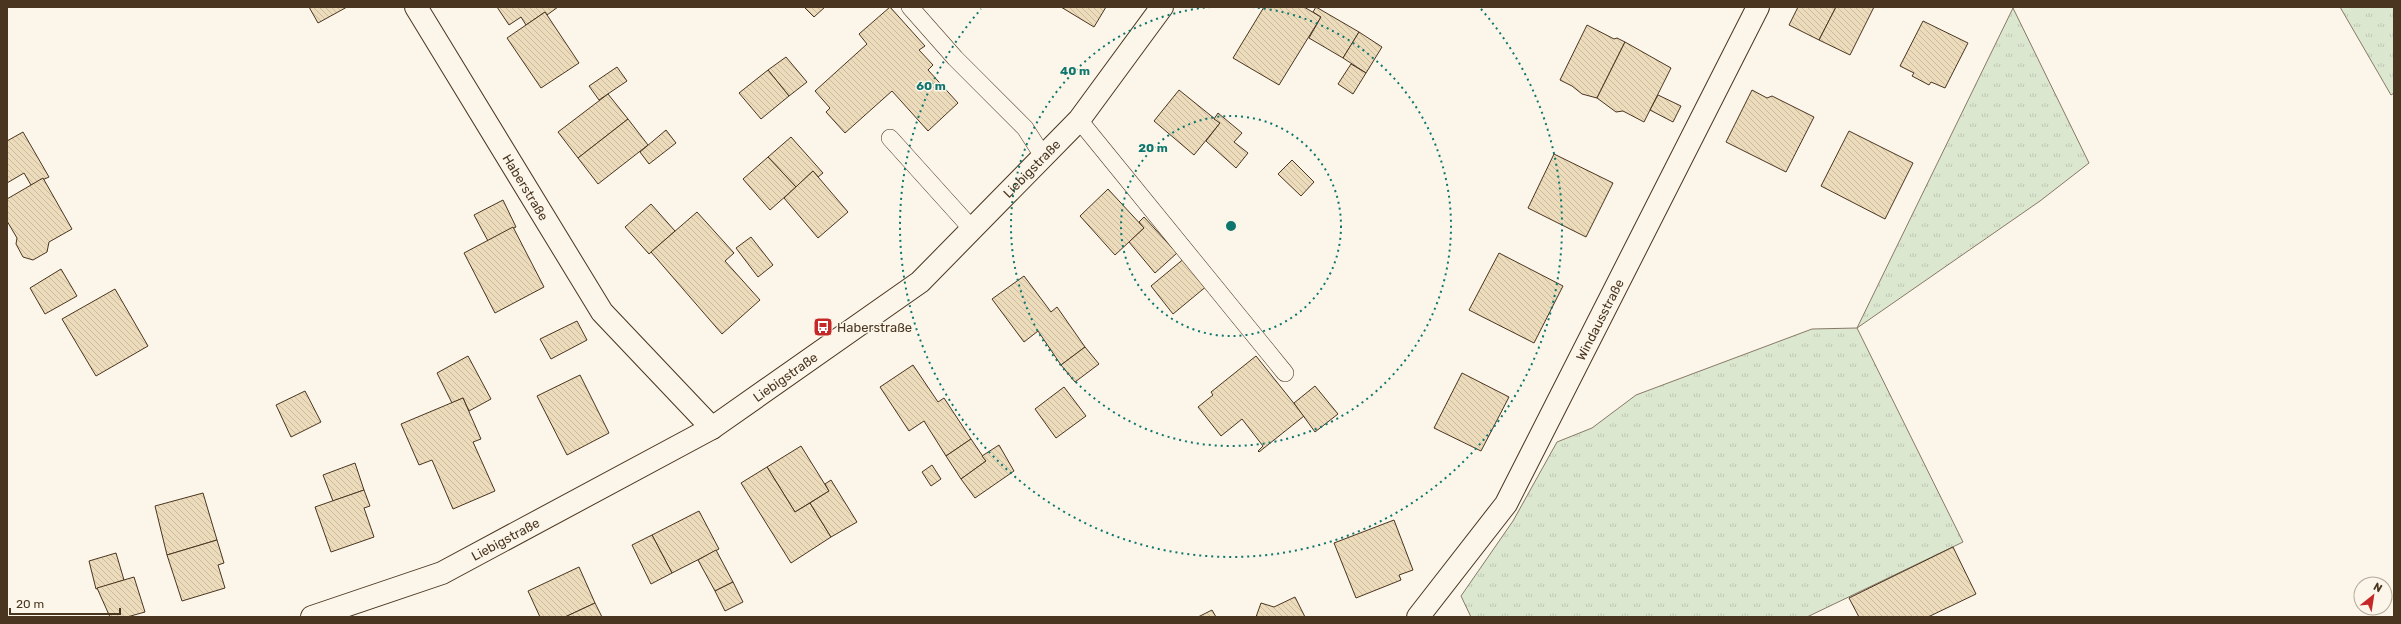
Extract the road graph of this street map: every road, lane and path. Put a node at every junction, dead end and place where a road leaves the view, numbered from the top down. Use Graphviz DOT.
graph roads {
  1 [pos="416,7"];
  2 [pos="910,7"];
  3 [pos="1162,7"];
  4 [pos="1758,7"];
  5 [pos="1079,120"];
  6 [pos="890,138"];
  7 [pos="1043,156"];
  8 [pos="972,229"];
  9 [pos="1285,373"];
  10 [pos="712,428"];
  11 [pos="312,617"];
  12 [pos="1418,617"];
  1 -- 10 [label="street, Haberstraße"];
  2 -- 7 [label="lane"];
  3 -- 5 [label="street, Liebigstraße"];
  4 -- 12 [label="street, Windausstraße"];
  5 -- 7 [label="street, Liebigstraße"];
  5 -- 9 [label="lane"];
  6 -- 8 [label="lane"];
  7 -- 8 [label="street, Liebigstraße"];
  8 -- 10 [label="street, Liebigstraße"];
  10 -- 11 [label="street, Liebigstraße"];
}
